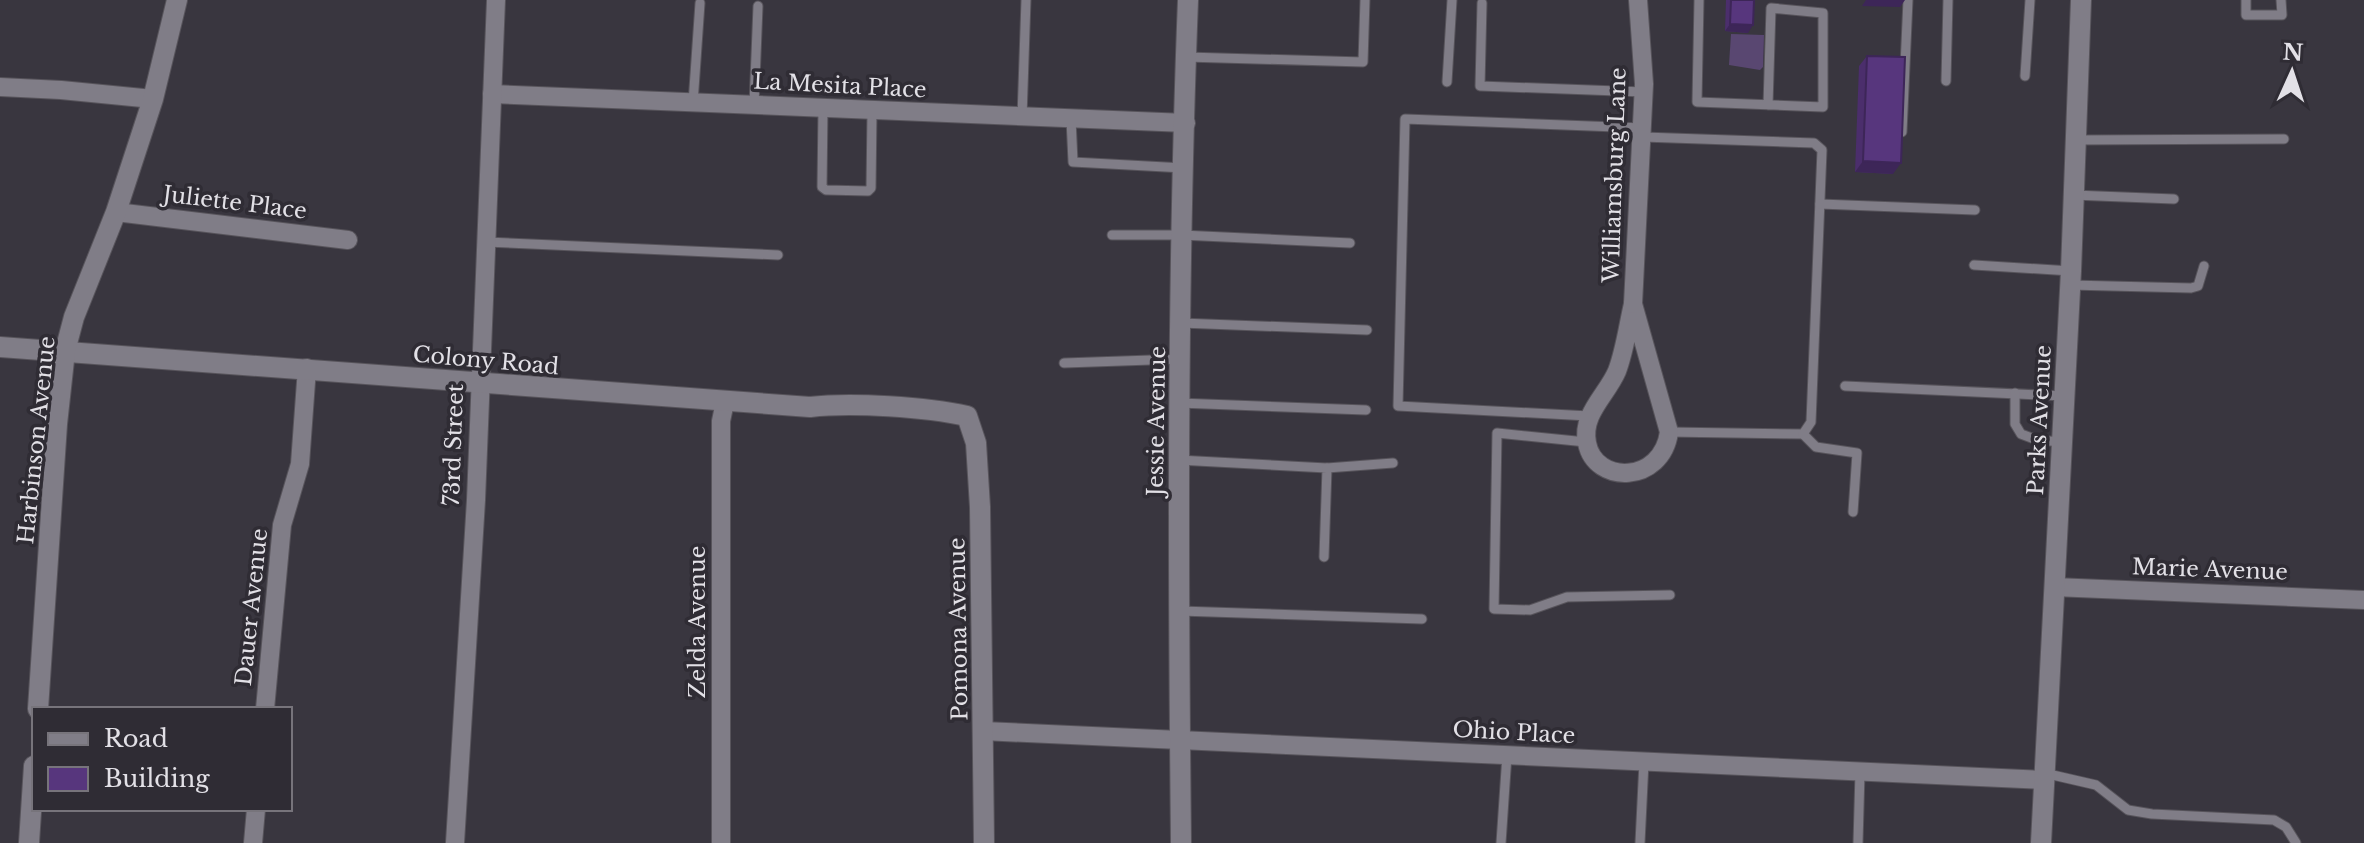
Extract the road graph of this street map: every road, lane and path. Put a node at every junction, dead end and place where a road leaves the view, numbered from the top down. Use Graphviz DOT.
graph roads {
  1 [pos="177,0"];
  2 [pos="496,0"];
  3 [pos="1026,0"];
  4 [pos="1188,0"];
  5 [pos="1365,0"];
  6 [pos="1452,0"];
  7 [pos="1638,0"];
  8 [pos="1699,0"];
  9 [pos="1908,0"];
  10 [pos="1948,0"];
  11 [pos="2030,0"];
  12 [pos="2081,0"];
  13 [pos="2246,0"];
  14 [pos="2281,0"];
  15 [pos="700,3"];
  16 [pos="1482,3"];
  17 [pos="1772,4"];
  18 [pos="758,6"];
  19 [pos="1186,57"];
  20 [pos="2025,76"];
  21 [pos="1946,81"];
  22 [pos="1447,82"];
  23 [pos="0,87"];
  24 [pos="1644,92"];
  25 [pos="492,94"];
  26 [pos="153,99"];
  27 [pos="693,103"];
  28 [pos="754,105"];
  29 [pos="1768,105"];
  30 [pos="823,108"];
  31 [pos="872,111"];
  32 [pos="1022,117"];
  33 [pos="1071,119"];
  34 [pos="1186,123"];
  35 [pos="1643,132"];
  36 [pos="2284,139"];
  37 [pos="2075,140"];
  38 [pos="1901,147"];
  39 [pos="1184,168"];
  40 [pos="2073,195"];
  41 [pos="2174,199"];
  42 [pos="1820,204"];
  43 [pos="1975,210"];
  44 [pos="116,212"];
  45 [pos="1112,235"];
  46 [pos="1181,235"];
  47 [pos="348,240"];
  48 [pos="486,242"];
  49 [pos="1350,243"];
  50 [pos="778,255"];
  51 [pos="1974,265"];
  52 [pos="2204,266"];
  53 [pos="2071,278"];
  54 [pos="1633,304"];
  55 [pos="1181,323"];
  56 [pos="1367,330"];
  57 [pos="0,347"];
  58 [pos="65,351"];
  59 [pos="1180,359"];
  60 [pos="1064,363"];
  61 [pos="307,368"];
  62 [pos="479,384"];
  63 [pos="1845,386"];
  64 [pos="2015,393"];
  65 [pos="2064,396"];
  66 [pos="725,402"];
  67 [pos="1179,403"];
  68 [pos="1366,410"];
  69 [pos="967,416"];
  70 [pos="1589,416"];
  71 [pos="1669,432"];
  72 [pos="1803,434"];
  73 [pos="1586,442"];
  74 [pos="2062,442"];
  75 [pos="1178,460"];
  76 [pos="1393,463"];
  77 [pos="1327,468"];
  78 [pos="1853,512"];
  79 [pos="1324,557"];
  80 [pos="2054,587"];
  81 [pos="1670,595"];
  82 [pos="2364,600"];
  83 [pos="1180,611"];
  84 [pos="1422,619"];
  85 [pos="38,707"];
  86 [pos="265,707"];
  87 [pos="983,731"];
  88 [pos="1180,740"];
  89 [pos="1507,755"];
  90 [pos="1644,762"];
  91 [pos="1860,772"];
  92 [pos="2044,776"];
  93 [pos="32,797"];
  94 [pos="256,811"];
  95 [pos="29,843"];
  96 [pos="253,843"];
  97 [pos="455,843"];
  98 [pos="721,843"];
  99 [pos="984,843"];
  100 [pos="1181,843"];
  101 [pos="1501,843"];
  102 [pos="1640,843"];
  103 [pos="1858,843"];
  104 [pos="2041,843"];
  105 [pos="2296,843"];
  1 -- 26 [label="street, Harbinson Avenue"];
  2 -- 25 [label="street, 73rd Street"];
  3 -- 32 [label="lane"];
  4 -- 19 [label="street, Jessie Avenue"];
  5 -- 19 [label="lane"];
  6 -- 22 [label="lane"];
  7 -- 24 [label="street, Williamsburg Lane"];
  8 -- 29 [label="lane"];
  9 -- 38 [label="lane"];
  10 -- 21 [label="lane"];
  11 -- 20 [label="lane"];
  12 -- 37 [label="street, Parks Avenue"];
  13 -- 14 [label="lane"];
  15 -- 27 [label="lane"];
  16 -- 24 [label="lane"];
  17 -- 29 [label="lane"];
  17 -- 29 [label="lane"];
  18 -- 28 [label="lane"];
  19 -- 34 [label="street, Jessie Avenue"];
  23 -- 26 [label="street"];
  24 -- 35 [label="street, Williamsburg Lane"];
  25 -- 27 [label="street, La Mesita Place"];
  25 -- 48 [label="street, 73rd Street"];
  26 -- 44 [label="street, Harbinson Avenue"];
  27 -- 28 [label="street, La Mesita Place"];
  28 -- 30 [label="street, La Mesita Place"];
  30 -- 31 [label="street, La Mesita Place"];
  30 -- 31 [label="lane"];
  31 -- 32 [label="street, La Mesita Place"];
  32 -- 33 [label="street, La Mesita Place"];
  33 -- 34 [label="street, La Mesita Place"];
  33 -- 39 [label="lane"];
  34 -- 39 [label="street, Jessie Avenue"];
  35 -- 42 [label="lane"];
  35 -- 54 [label="street, Williamsburg Lane"];
  35 -- 70 [label="lane"];
  36 -- 37 [label="lane"];
  37 -- 40 [label="street, Parks Avenue"];
  39 -- 46 [label="street, Jessie Avenue"];
  40 -- 41 [label="lane"];
  40 -- 53 [label="street, Parks Avenue"];
  42 -- 43 [label="lane"];
  42 -- 72 [label="lane"];
  44 -- 47 [label="street, Juliette Place"];
  44 -- 58 [label="street, Harbinson Avenue"];
  45 -- 46 [label="lane"];
  46 -- 49 [label="lane"];
  46 -- 55 [label="street, Jessie Avenue"];
  48 -- 50 [label="lane"];
  48 -- 62 [label="street, 73rd Street"];
  51 -- 53 [label="lane"];
  52 -- 53 [label="lane"];
  53 -- 65 [label="street, Parks Avenue"];
  54 -- 70 [label="street, Williamsburg Lane"];
  54 -- 71 [label="street, Williamsburg Lane"];
  55 -- 56 [label="lane"];
  55 -- 59 [label="street, Jessie Avenue"];
  57 -- 58 [label="street, Colony Road"];
  58 -- 61 [label="street, Colony Road"];
  58 -- 85 [label="street, Harbinson Avenue"];
  59 -- 60 [label="lane"];
  59 -- 67 [label="street, Jessie Avenue"];
  61 -- 62 [label="street, Colony Road"];
  61 -- 86 [label="street, Dauer Avenue"];
  62 -- 66 [label="street, Colony Road"];
  62 -- 97 [label="street, 73rd Street"];
  63 -- 64 [label="lane"];
  64 -- 65 [label="lane"];
  64 -- 74 [label="lane"];
  65 -- 74 [label="street, Parks Avenue"];
  66 -- 69 [label="street, Colony Road"];
  66 -- 98 [label="street, Zelda Avenue"];
  67 -- 68 [label="lane"];
  67 -- 75 [label="street, Jessie Avenue"];
  69 -- 87 [label="street, Pomona Avenue"];
  70 -- 73 [label="street, Williamsburg Lane"];
  71 -- 72 [label="lane"];
  71 -- 73 [label="street"];
  72 -- 78 [label="lane"];
  73 -- 81 [label="lane"];
  74 -- 80 [label="street, Parks Avenue"];
  75 -- 77 [label="lane"];
  75 -- 83 [label="street, Jessie Avenue"];
  76 -- 77 [label="lane"];
  77 -- 79 [label="lane"];
  80 -- 82 [label="street, Marie Avenue"];
  80 -- 92 [label="street, Parks Avenue"];
  83 -- 84 [label="lane"];
  83 -- 88 [label="street, Jessie Avenue"];
  87 -- 88 [label="street, Ohio Place"];
  87 -- 99 [label="street, Pomona Avenue"];
  88 -- 89 [label="street, Ohio Place"];
  88 -- 100 [label="street, Jessie Avenue"];
  89 -- 90 [label="street, Ohio Place"];
  89 -- 101 [label="lane"];
  90 -- 91 [label="street, Ohio Place"];
  90 -- 102 [label="lane"];
  91 -- 92 [label="street, Ohio Place"];
  91 -- 103 [label="lane"];
  92 -- 104 [label="street, Parks Avenue"];
  92 -- 105 [label="lane"];
  93 -- 95 [label="street"];
  94 -- 96 [label="street"];
}
